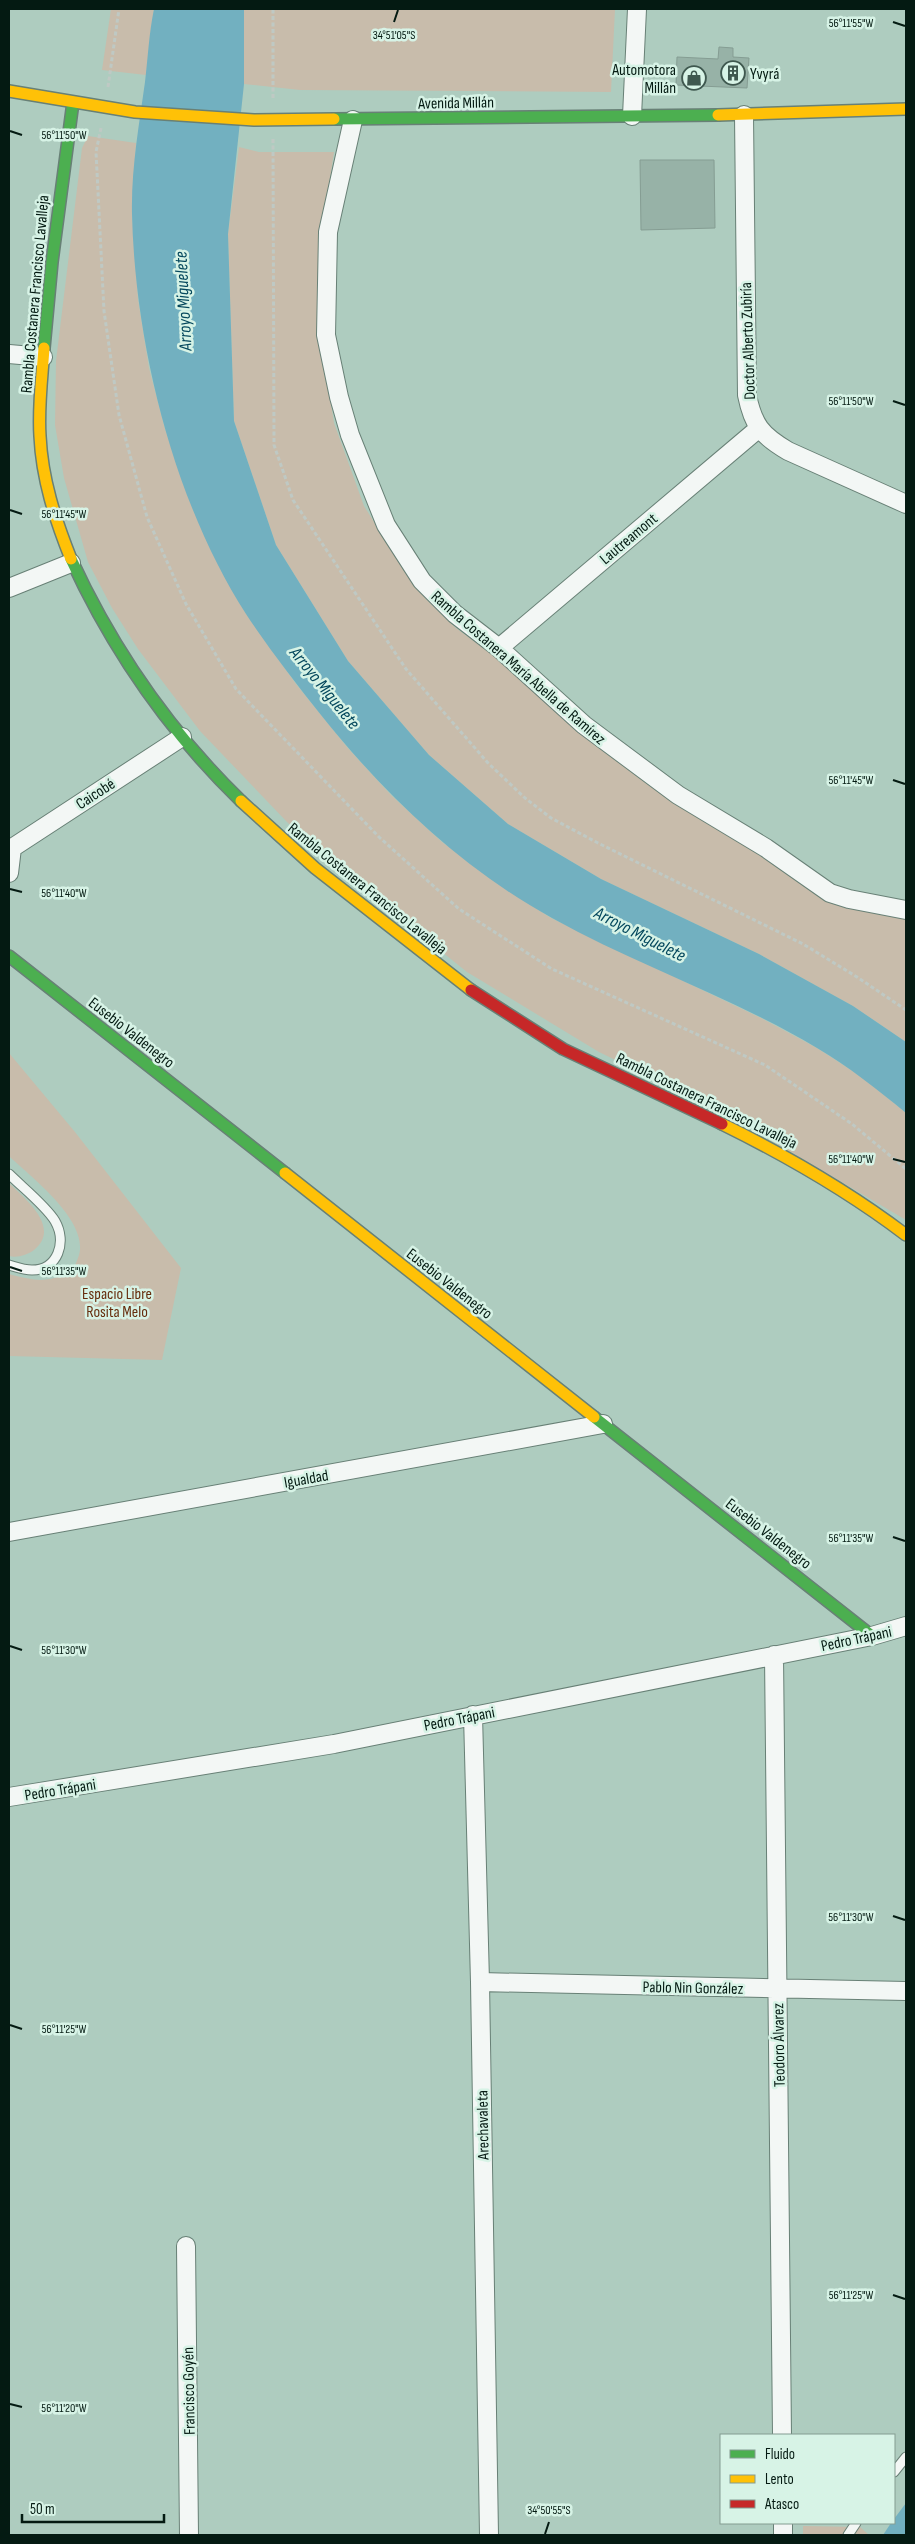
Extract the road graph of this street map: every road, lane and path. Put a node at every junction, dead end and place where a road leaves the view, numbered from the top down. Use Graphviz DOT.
graph roads {
  1 [pos="120,9"];
  2 [pos="273,9"];
  3 [pos="637,9"];
  4 [pos="9,91"];
  5 [pos="73,102"];
  6 [pos="105,107"];
  7 [pos="906,109"];
  8 [pos="744,115"];
  9 [pos="632,116"];
  10 [pos="273,120"];
  11 [pos="354,120"];
  12 [pos="9,354"];
  13 [pos="43,356"];
  14 [pos="758,429"];
  15 [pos="906,504"];
  16 [pos="71,563"];
  17 [pos="9,588"];
  18 [pos="498,648"];
  19 [pos="182,736"];
  20 [pos="10,849"];
  21 [pos="9,873"];
  22 [pos="906,910"];
  23 [pos="9,956"];
  24 [pos="906,1169"];
  25 [pos="9,1174"];
  26 [pos="906,1235"];
  27 [pos="9,1265"];
  28 [pos="603,1424"];
  29 [pos="9,1532"];
  30 [pos="906,1626"];
  31 [pos="872,1636"];
  32 [pos="774,1655"];
  33 [pos="473,1716"];
  34 [pos="9,1797"];
  35 [pos="480,1982"];
  36 [pos="777,1988"];
  37 [pos="906,1991"];
  38 [pos="186,2246"];
  39 [pos="782,2434"];
  40 [pos="906,2457"];
  41 [pos="895,2471"];
  42 [pos="855,2524"];
  43 [pos="189,2535"];
  44 [pos="489,2535"];
  45 [pos="848,2535"];
  1 -- 6 [label="path"];
  2 -- 10 [label="path"];
  3 -- 9 [label="street"];
  4 -- 5 [label="street, Avenida Millán"];
  5 -- 6 [label="street, Avenida Millán"];
  5 -- 13 [label="street, Rambla Costanera Francisco Lavalleja"];
  6 -- 10 [label="street, Avenida Millán"];
  6 -- 24 [label="path"];
  7 -- 8 [label="street, Avenida Millán"];
  8 -- 9 [label="street, Avenida Millán"];
  8 -- 14 [label="street, Doctor Alberto Zubiría"];
  9 -- 11 [label="street, Avenida Millán"];
  10 -- 11 [label="street, Avenida Millán"];
  11 -- 18 [label="street, Rambla Costanera María Abella de Ramírez"];
  12 -- 13 [label="street"];
  13 -- 16 [label="street, Rambla Costanera Francisco Lavalleja"];
  14 -- 15 [label="street"];
  14 -- 18 [label="street, Lautreamont"];
  16 -- 17 [label="street"];
  16 -- 19 [label="street, Rambla Costanera Francisco Lavalleja"];
  18 -- 22 [label="street, Rambla Costanera María Abella de Ramírez"];
  19 -- 20 [label="street, Caicobé"];
  19 -- 26 [label="street, Rambla Costanera Francisco Lavalleja"];
  20 -- 21 [label="street"];
  23 -- 28 [label="street, Eusebio Valdenegro"];
  25 -- 27 [label="lane"];
  28 -- 29 [label="street, Igualdad"];
  28 -- 31 [label="street, Eusebio Valdenegro"];
  30 -- 31 [label="street, Pedro Trápani"];
  31 -- 32 [label="street, Pedro Trápani"];
  32 -- 33 [label="street, Pedro Trápani"];
  32 -- 36 [label="street, Teodoro Álvarez"];
  33 -- 34 [label="street, Pedro Trápani"];
  33 -- 35 [label="street, Arechavaleta"];
  35 -- 36 [label="street, Pablo Nin González"];
  35 -- 44 [label="street, Arechavaleta"];
  36 -- 37 [label="street, Pablo Nin González"];
  36 -- 39 [label="street, Teodoro Álvarez"];
  38 -- 43 [label="street, Francisco Goyén"];
  40 -- 41 [label="lane"];
  42 -- 45 [label="lane"];
}
